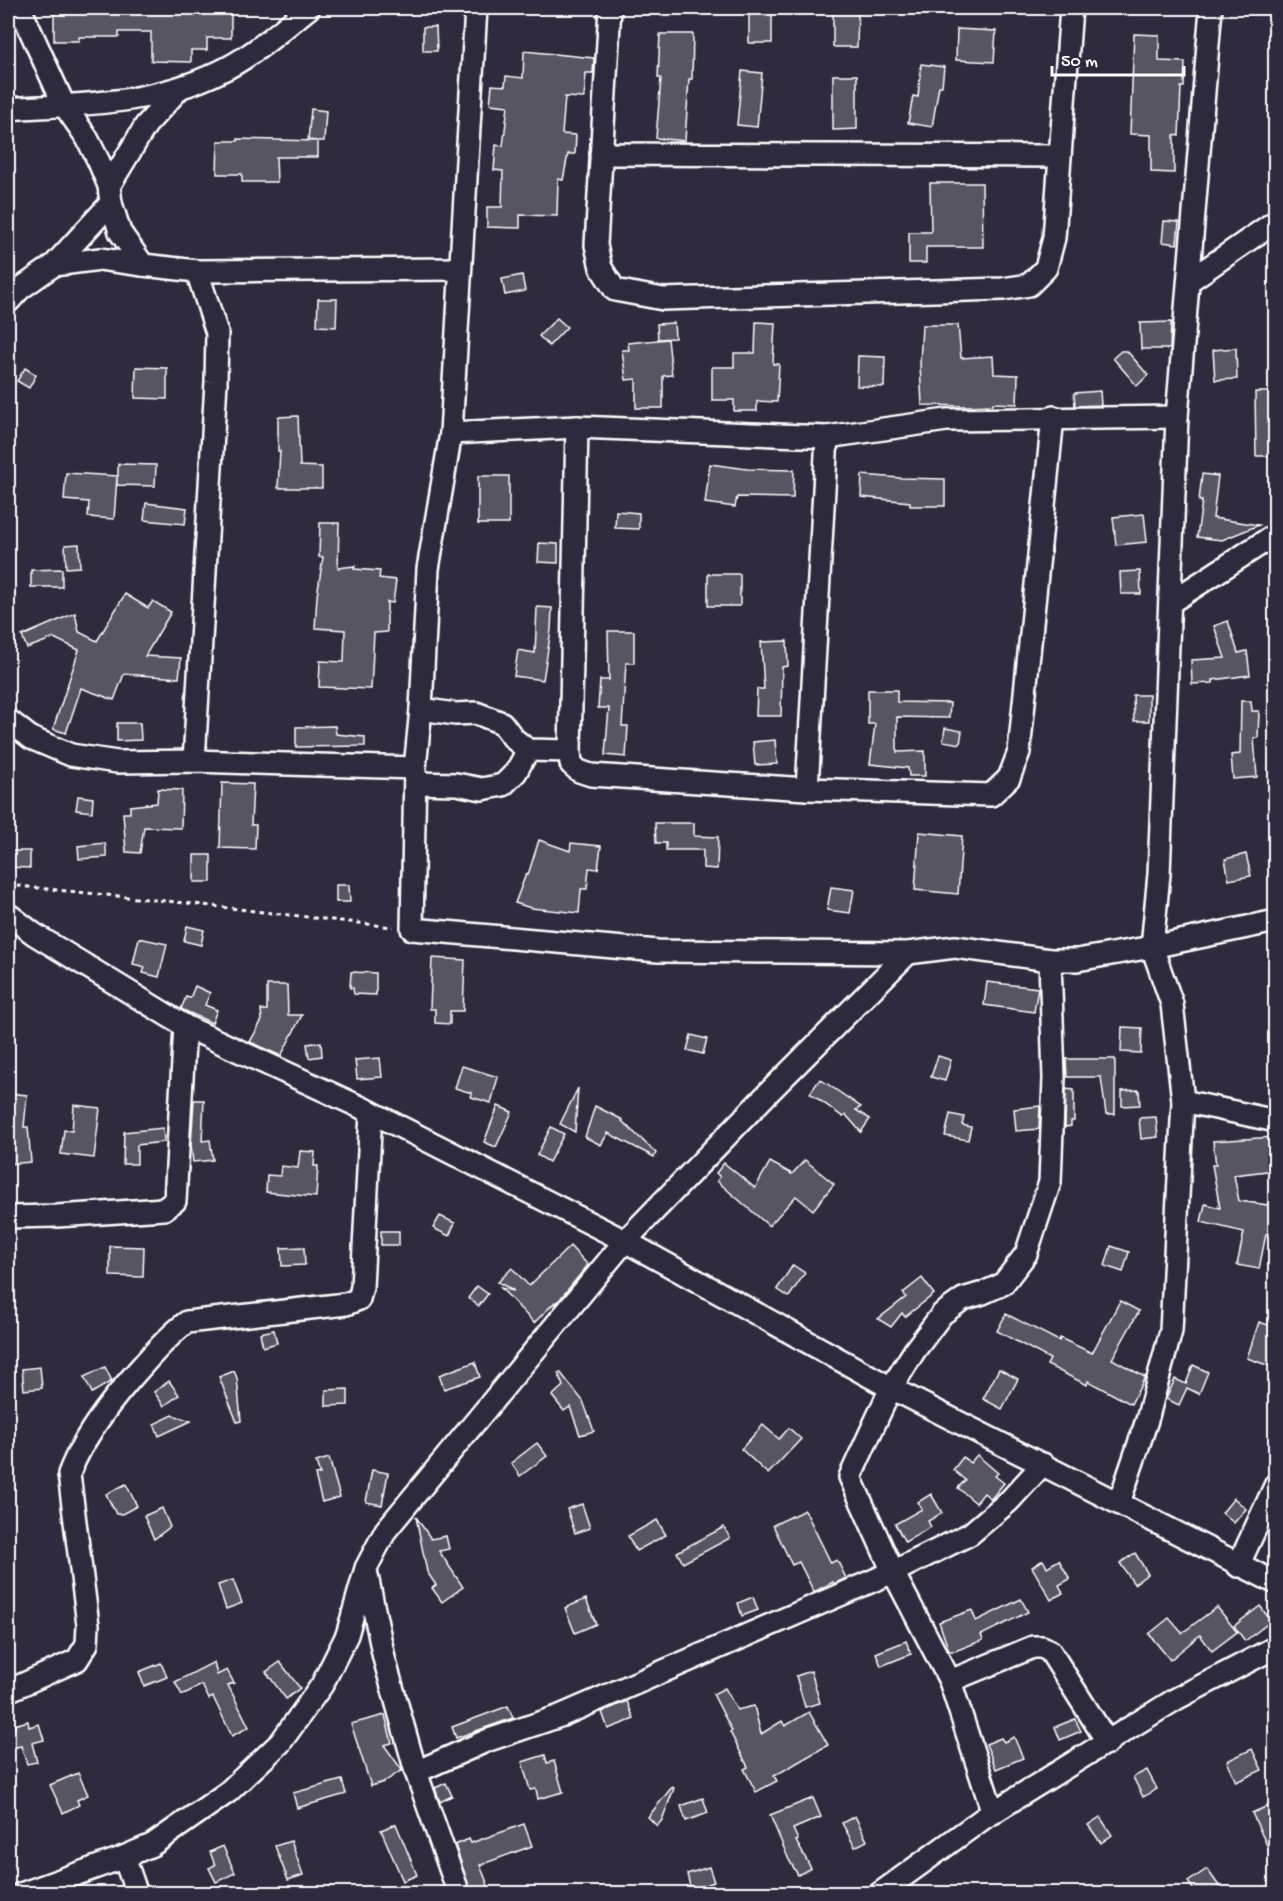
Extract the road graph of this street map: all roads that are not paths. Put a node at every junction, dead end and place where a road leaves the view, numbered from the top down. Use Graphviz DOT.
graph roads {
  1 [pos="17,8"];
  2 [pos="309,8"];
  3 [pos="476,8"];
  4 [pos="610,8"];
  5 [pos="1071,8"];
  6 [pos="1212,8"];
  7 [pos="178,90"];
  8 [pos="64,105"];
  9 [pos="8,109"];
  10 [pos="601,154"];
  11 [pos="1060,156"];
  12 [pos="110,195"];
  13 [pos="1275,221"];
  14 [pos="54,265"];
  15 [pos="143,265"];
  16 [pos="460,269"];
  17 [pos="197,271"];
  18 [pos="1188,281"];
  19 [pos="8,302"];
  20 [pos="1053,417"];
  21 [pos="1178,417"];
  22 [pos="577,427"];
  23 [pos="451,433"];
  24 [pos="827,437"];
  25 [pos="1275,534"];
  26 [pos="1171,602"];
  27 [pos="421,709"];
  28 [pos="8,720"];
  29 [pos="528,750"];
  30 [pos="570,751"];
  31 [pos="194,761"];
  32 [pos="415,775"];
  33 [pos="807,789"];
  34 [pos="8,914"];
  35 [pos="1275,921"];
  36 [pos="1152,947"];
  37 [pos="908,953"];
  38 [pos="1050,960"];
  39 [pos="185,1026"];
  40 [pos="1183,1101"];
  41 [pos="371,1112"];
  42 [pos="1275,1121"];
  43 [pos="8,1217"];
  44 [pos="625,1241"];
  45 [pos="891,1388"];
  46 [pos="1043,1464"];
  47 [pos="1275,1485"];
  48 [pos="1119,1503"];
  49 [pos="1238,1566"];
  50 [pos="366,1568"];
  51 [pos="893,1572"];
  52 [pos="1275,1583"];
  53 [pos="1275,1647"];
  54 [pos="950,1681"];
  55 [pos="8,1691"];
  56 [pos="1108,1743"];
  57 [pos="416,1772"];
  58 [pos="993,1813"];
  59 [pos="124,1857"];
  60 [pos="21,1893"];
  61 [pos="137,1893"];
  62 [pos="459,1893"];
  63 [pos="879,1893"];
  1 -- 8 [label="street"];
  2 -- 7 [label="street"];
  3 -- 16 [label="street"];
  4 -- 10 [label="street"];
  5 -- 11 [label="street"];
  6 -- 18 [label="street"];
  7 -- 8 [label="street"];
  7 -- 12 [label="street"];
  8 -- 9 [label="street"];
  8 -- 12 [label="street"];
  10 -- 11 [label="street"];
  10 -- 11 [label="street"];
  12 -- 14 [label="street"];
  12 -- 15 [label="street"];
  13 -- 18 [label="street"];
  14 -- 15 [label="street"];
  14 -- 19 [label="street"];
  15 -- 17 [label="street"];
  16 -- 17 [label="street"];
  16 -- 23 [label="street"];
  17 -- 31 [label="street"];
  18 -- 21 [label="street"];
  20 -- 21 [label="street"];
  20 -- 24 [label="street"];
  20 -- 33 [label="street"];
  21 -- 26 [label="street"];
  22 -- 23 [label="street"];
  22 -- 24 [label="street"];
  22 -- 30 [label="street"];
  23 -- 27 [label="street"];
  24 -- 33 [label="street"];
  25 -- 26 [label="street"];
  26 -- 36 [label="street"];
  27 -- 29 [label="street"];
  27 -- 32 [label="street"];
  28 -- 31 [label="street"];
  29 -- 30 [label="street"];
  29 -- 32 [label="street"];
  30 -- 33 [label="street"];
  31 -- 32 [label="street"];
  32 -- 37 [label="street"];
  34 -- 39 [label="street"];
  35 -- 36 [label="street"];
  36 -- 38 [label="street"];
  36 -- 40 [label="street"];
  37 -- 38 [label="street"];
  37 -- 44 [label="street"];
  38 -- 45 [label="street"];
  39 -- 41 [label="street"];
  39 -- 43 [label="street"];
  40 -- 42 [label="street"];
  40 -- 48 [label="street"];
  41 -- 44 [label="street"];
  41 -- 55 [label="street"];
  44 -- 45 [label="street"];
  44 -- 50 [label="street"];
  45 -- 46 [label="street"];
  45 -- 51 [label="street"];
  46 -- 48 [label="street"];
  46 -- 51 [label="street"];
  47 -- 49 [label="street"];
  48 -- 49 [label="street"];
  49 -- 52 [label="street"];
  50 -- 57 [label="street"];
  50 -- 59 [label="street"];
  51 -- 54 [label="street"];
  51 -- 57 [label="street"];
  53 -- 56 [label="street"];
  54 -- 56 [label="street"];
  54 -- 58 [label="street"];
  56 -- 58 [label="street"];
  57 -- 62 [label="street"];
  58 -- 63 [label="street"];
  59 -- 60 [label="street"];
  59 -- 61 [label="street"];
}
